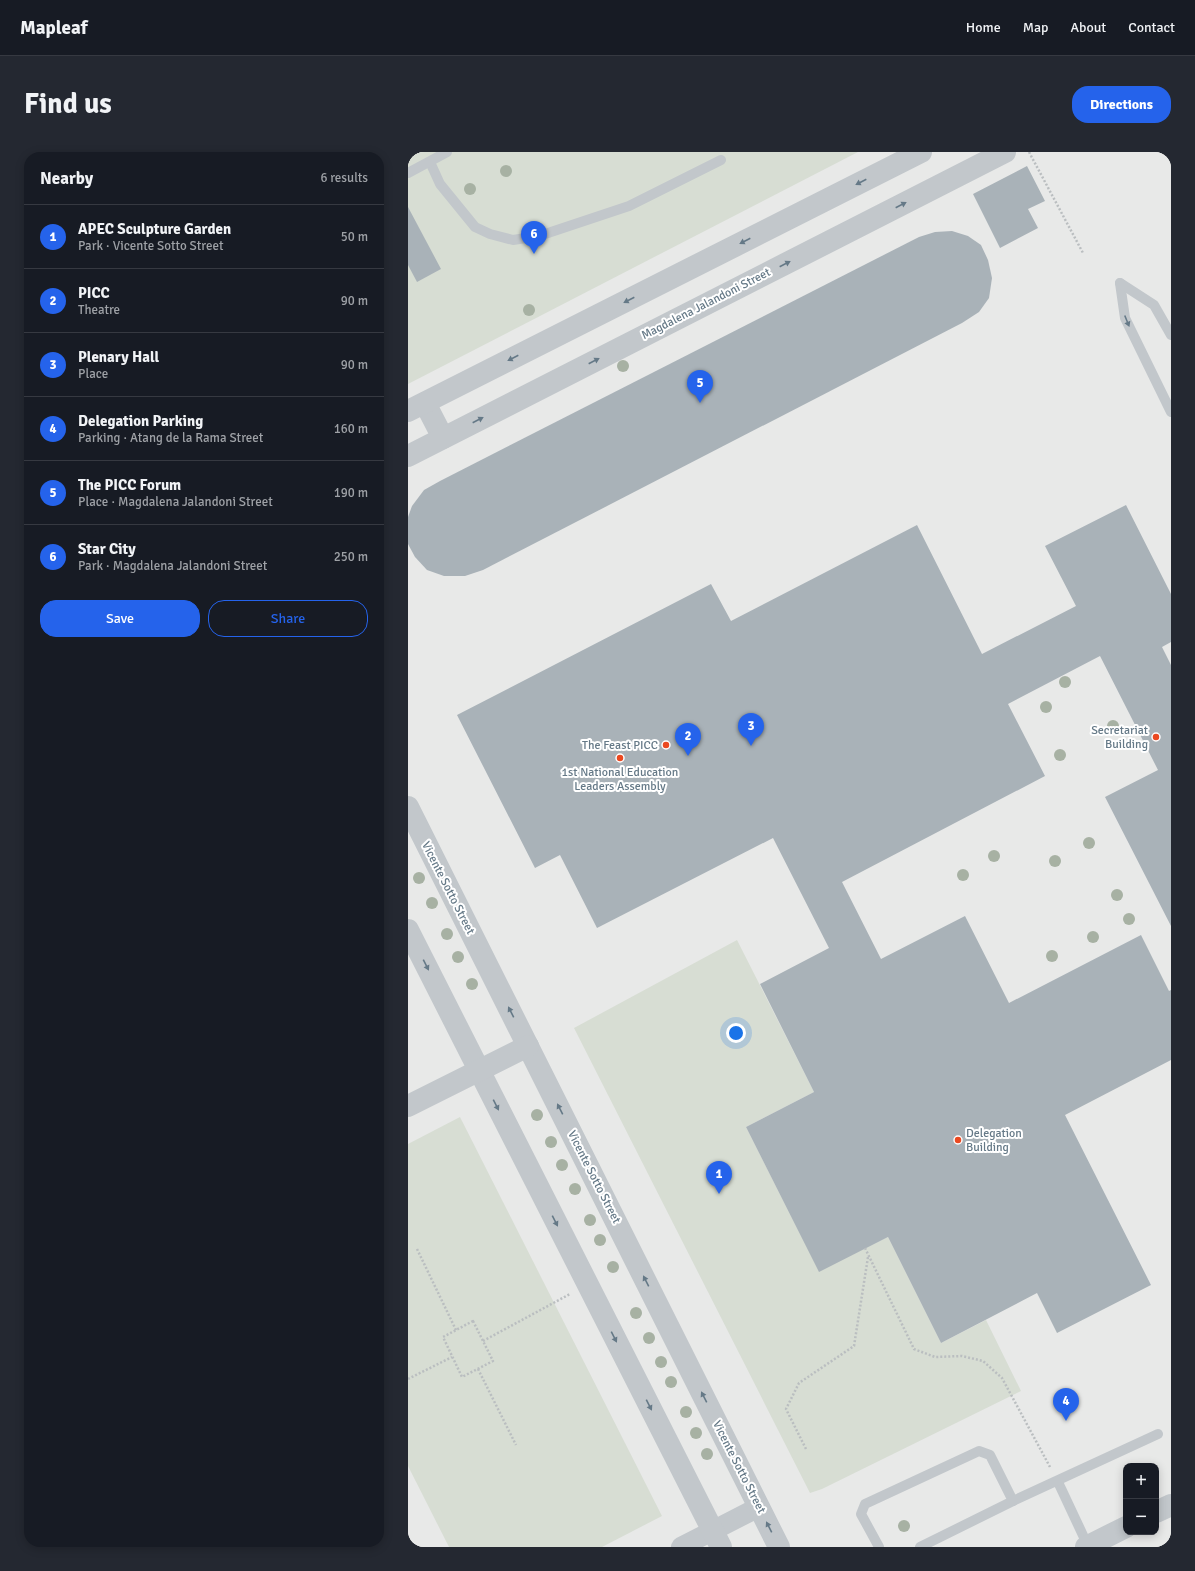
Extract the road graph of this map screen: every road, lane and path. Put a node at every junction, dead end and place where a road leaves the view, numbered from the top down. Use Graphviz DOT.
graph roads {
  1 [pos="447,152"];
  2 [pos="921,152"];
  3 [pos="1005,152"];
  4 [pos="1029,152"];
  5 [pos="721,160"];
  6 [pos="430,162"];
  7 [pos="408,173"];
  8 [pos="1083,253"];
  9 [pos="1171,335"];
  10 [pos="416,407"];
  11 [pos="1171,412"];
  12 [pos="444,438"];
  13 [pos="408,456"];
  14 [pos="408,807"];
  15 [pos="408,930"];
  16 [pos="528,1046"];
  17 [pos="478,1070"];
  18 [pos="408,1106"];
  19 [pos="865,1248"];
  20 [pos="417,1249"];
  21 [pos="869,1256"];
  22 [pos="588,1285"];
  23 [pos="456,1330"];
  24 [pos="483,1341"];
  25 [pos="452,1357"];
  26 [pos="478,1369"];
  27 [pos="408,1379"];
  28 [pos="1158,1434"];
  29 [pos="516,1445"];
  30 [pos="806,1449"];
  31 [pos="1058,1482"];
  32 [pos="1013,1501"];
  33 [pos="1171,1505"];
  34 [pos="759,1507"];
  35 [pos="1159,1511"];
  36 [pos="1123,1528"];
  37 [pos="717,1539"];
  38 [pos="1087,1546"];
  39 [pos="681,1547"];
  40 [pos="780,1547"];
  41 [pos="879,1547"];
  42 [pos="920,1547"];
  1 -- 6 [label="lane"];
  2 -- 10 [label="street, one-way"];
  12 -- 3 [label="street, Magdalena Jalandoni Street, one-way"];
  4 -- 8 [label="path"];
  5 -- 6 [label="lane"];
  6 -- 7 [label="lane"];
  9 -- 11 [label="lane, one-way"];
  10 -- 12 [label="street"];
  12 -- 13 [label="street, Magdalena Jalandoni Street"];
  16 -- 14 [label="street, Vicente Sotto Street, one-way"];
  15 -- 17 [label="street, one-way"];
  16 -- 17 [label="street"];
  34 -- 16 [label="street, Vicente Sotto Street, one-way"];
  17 -- 18 [label="street"];
  17 -- 22 [label="street, one-way"];
  19 -- 21 [label="path"];
  20 -- 23 [label="path"];
  21 -- 30 [label="path"];
  21 -- 31 [label="path"];
  22 -- 24 [label="path"];
  22 -- 37 [label="street, one-way"];
  23 -- 24 [label="path"];
  23 -- 25 [label="path"];
  24 -- 26 [label="path"];
  25 -- 26 [label="path"];
  25 -- 27 [label="path"];
  26 -- 29 [label="path"];
  28 -- 31 [label="lane"];
  31 -- 32 [label="lane"];
  31 -- 38 [label="lane"];
  32 -- 41 [label="lane"];
  32 -- 42 [label="lane"];
  33 -- 35 [label="street"];
  34 -- 37 [label="street"];
  40 -- 34 [label="street, Vicente Sotto Street, one-way"];
  36 -- 38 [label="street"];
  37 -- 39 [label="street"];
}
